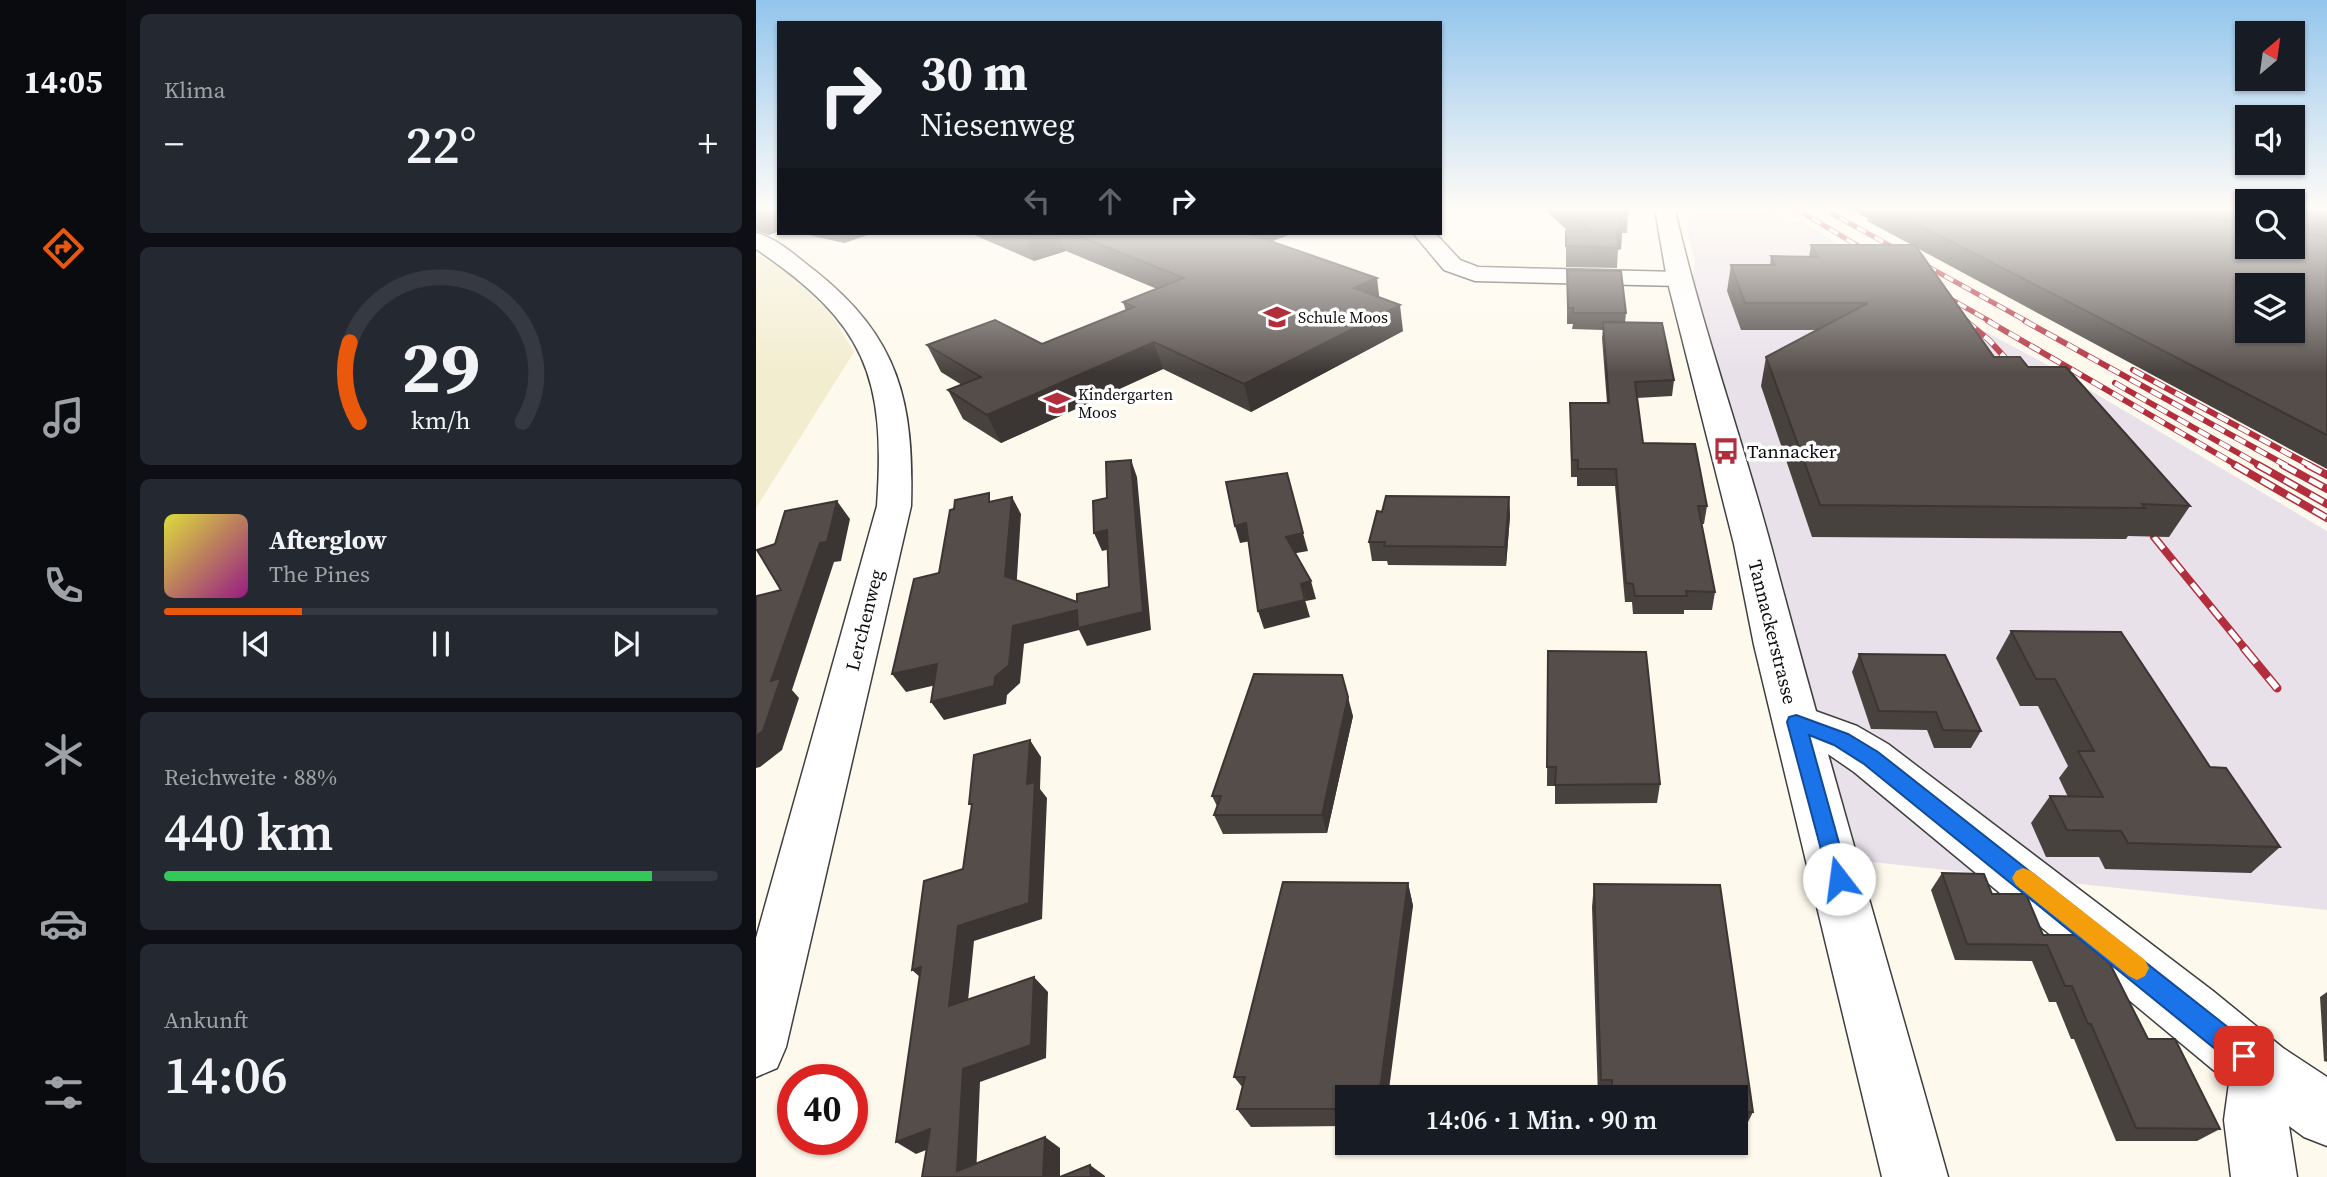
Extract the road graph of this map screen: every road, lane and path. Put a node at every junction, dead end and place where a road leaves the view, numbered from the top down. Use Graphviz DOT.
graph roads {
  1 [pos="790,263"];
  2 [pos="1450,263"];
  3 [pos="1676,263"];
  4 [pos="1679,279"];
  5 [pos="1796,722"];
  6 [pos="756,1047"];
  7 [pos="2261,1070"];
  8 [pos="2327,1114"];
  9 [pos="1915,1177"];
  10 [pos="2264,1177"];
  1 -- 6 [label="street, Lerchenweg"];
  2 -- 4 [label="street"];
  3 -- 4 [label="street, Tannackerstrasse"];
  4 -- 5 [label="street, Tannackerstrasse"];
  5 -- 7 [label="street"];
  5 -- 9 [label="street, Tannackerstrasse"];
  7 -- 8 [label="street"];
  7 -- 10 [label="street"];
}
